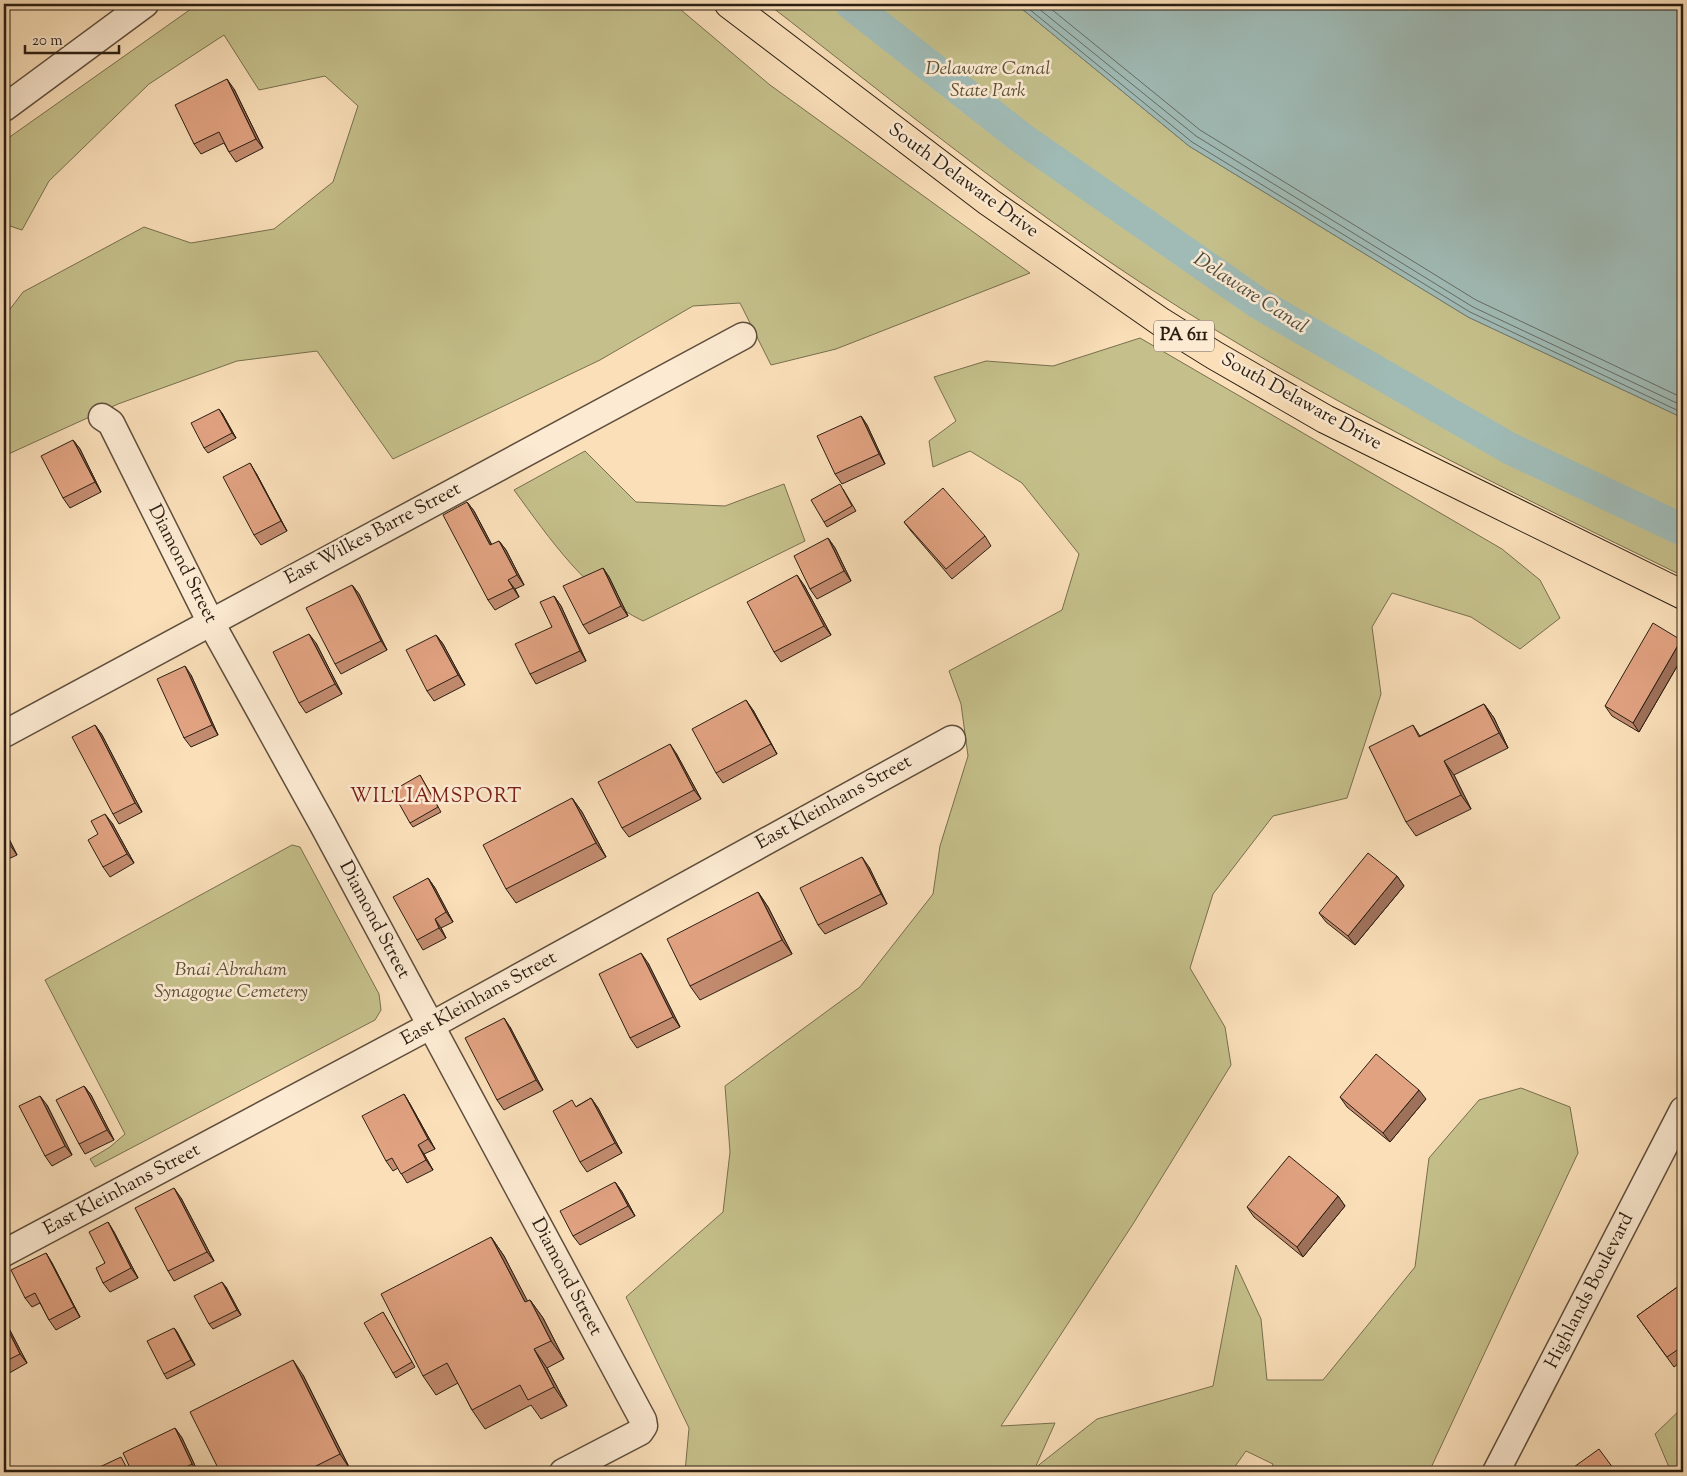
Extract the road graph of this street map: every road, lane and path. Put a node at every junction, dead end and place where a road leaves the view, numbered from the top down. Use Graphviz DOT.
graph roads {
  1 [pos="144,4"];
  2 [pos="729,4"];
  3 [pos="4,108"];
  4 [pos="742,336"];
  5 [pos="102,416"];
  6 [pos="1683,596"];
  7 [pos="210,621"];
  8 [pos="4,734"];
  9 [pos="952,738"];
  10 [pos="430,1026"];
  11 [pos="1683,1110"];
  12 [pos="4,1253"];
  13 [pos="564,1472"];
  14 [pos="1496,1472"];
  1 -- 3 [label="street"];
  2 -- 6 [label="highway, South Delaware Drive / PA 611"];
  4 -- 7 [label="street, East Wilkes Barre Street"];
  5 -- 7 [label="street, Diamond Street"];
  7 -- 8 [label="street, East Wilkes Barre Street"];
  7 -- 10 [label="street, Diamond Street"];
  9 -- 10 [label="street, East Kleinhans Street"];
  10 -- 12 [label="street, East Kleinhans Street"];
  10 -- 13 [label="street, Diamond Street"];
  11 -- 14 [label="street, Highlands Boulevard"];
}
